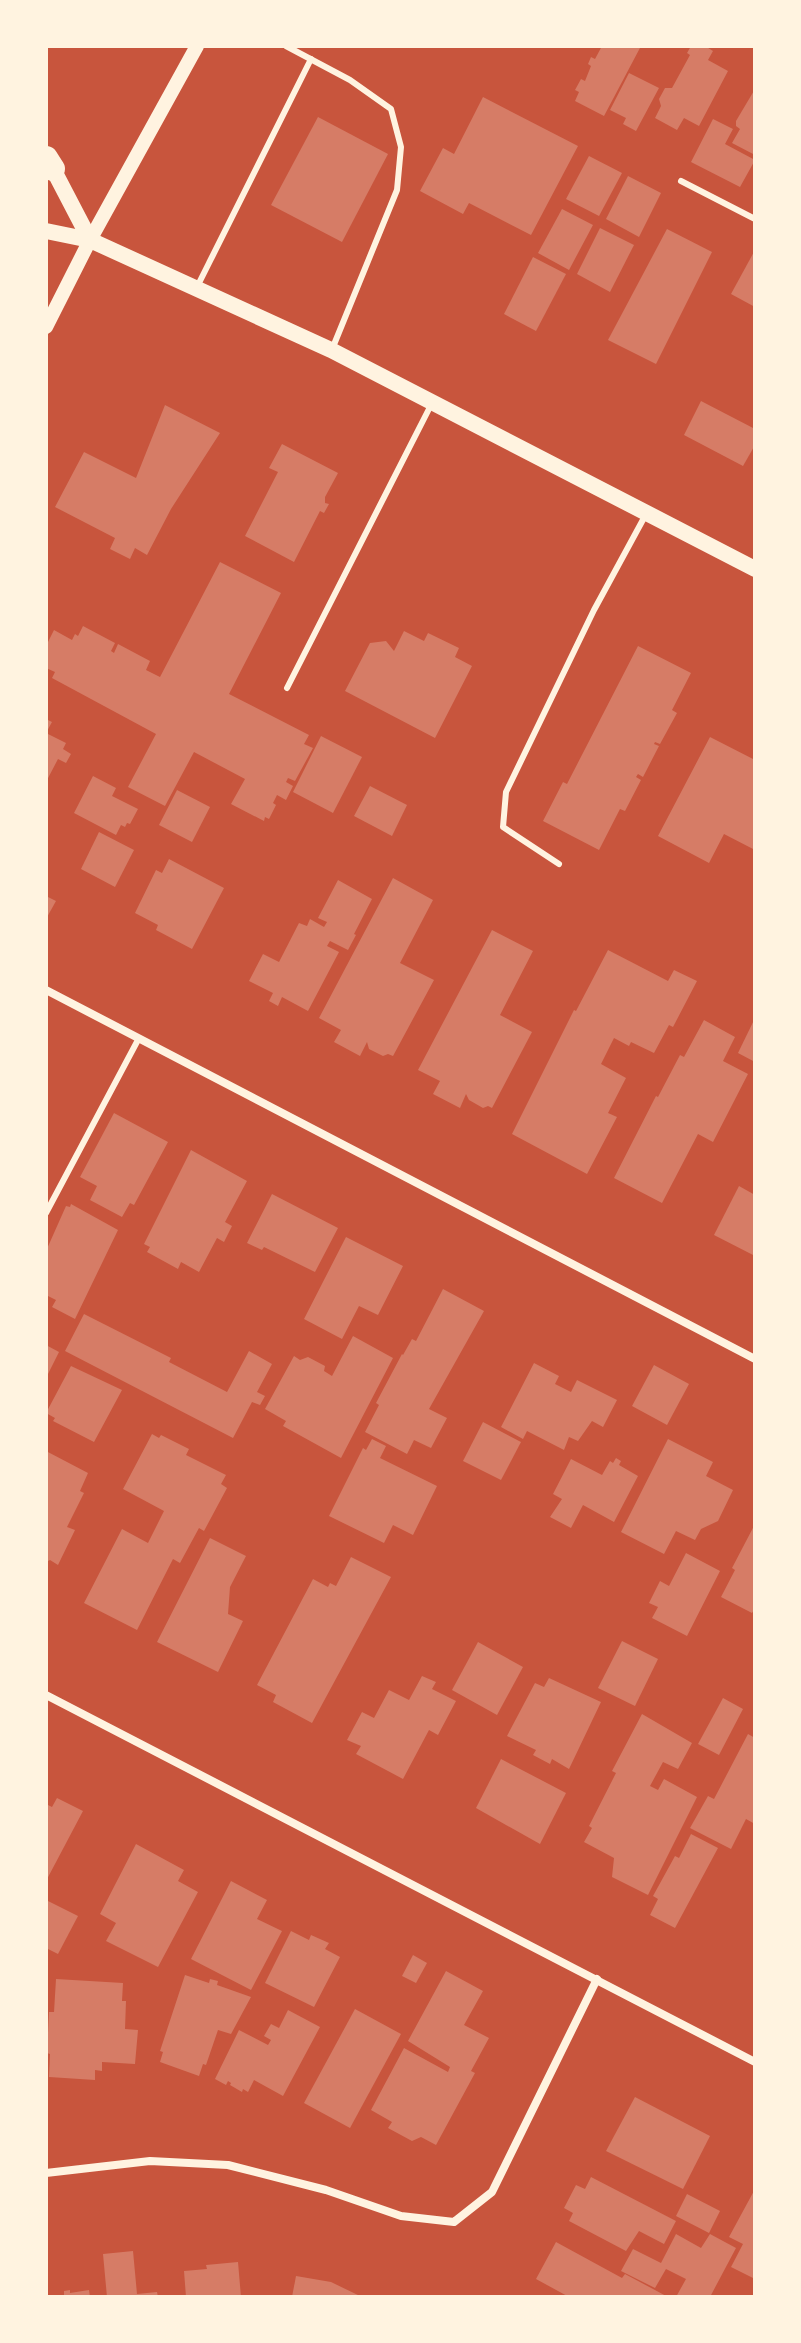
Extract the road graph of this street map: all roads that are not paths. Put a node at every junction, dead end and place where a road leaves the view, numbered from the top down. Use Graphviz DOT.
graph roads {
  1 [pos="197,46"];
  2 [pos="286,46"];
  3 [pos="311,59"];
  4 [pos="48,164"];
  5 [pos="681,181"];
  6 [pos="755,219"];
  7 [pos="46,231"];
  8 [pos="90,240"];
  9 [pos="197,287"];
  10 [pos="46,327"];
  11 [pos="331,350"];
  12 [pos="432,403"];
  13 [pos="647,513"];
  14 [pos="755,569"];
  15 [pos="287,688"];
  16 [pos="559,864"];
  17 [pos="46,990"];
  18 [pos="139,1038"];
  19 [pos="46,1213"];
  20 [pos="755,1359"];
  21 [pos="46,1695"];
  22 [pos="597,1979"];
  23 [pos="755,2062"];
  24 [pos="46,2173"];
  1 -- 8 [label="street"];
  2 -- 3 [label="lane"];
  3 -- 9 [label="lane"];
  3 -- 11 [label="lane"];
  4 -- 8 [label="main road"];
  5 -- 6 [label="lane"];
  7 -- 8 [label="main road"];
  8 -- 9 [label="main road"];
  8 -- 10 [label="street"];
  9 -- 11 [label="main road"];
  11 -- 12 [label="main road"];
  12 -- 13 [label="main road"];
  12 -- 15 [label="lane"];
  13 -- 14 [label="main road"];
  13 -- 16 [label="lane"];
  17 -- 18 [label="street"];
  18 -- 19 [label="lane"];
  18 -- 20 [label="street"];
  21 -- 22 [label="street"];
  22 -- 23 [label="street"];
  22 -- 24 [label="street"];
}
